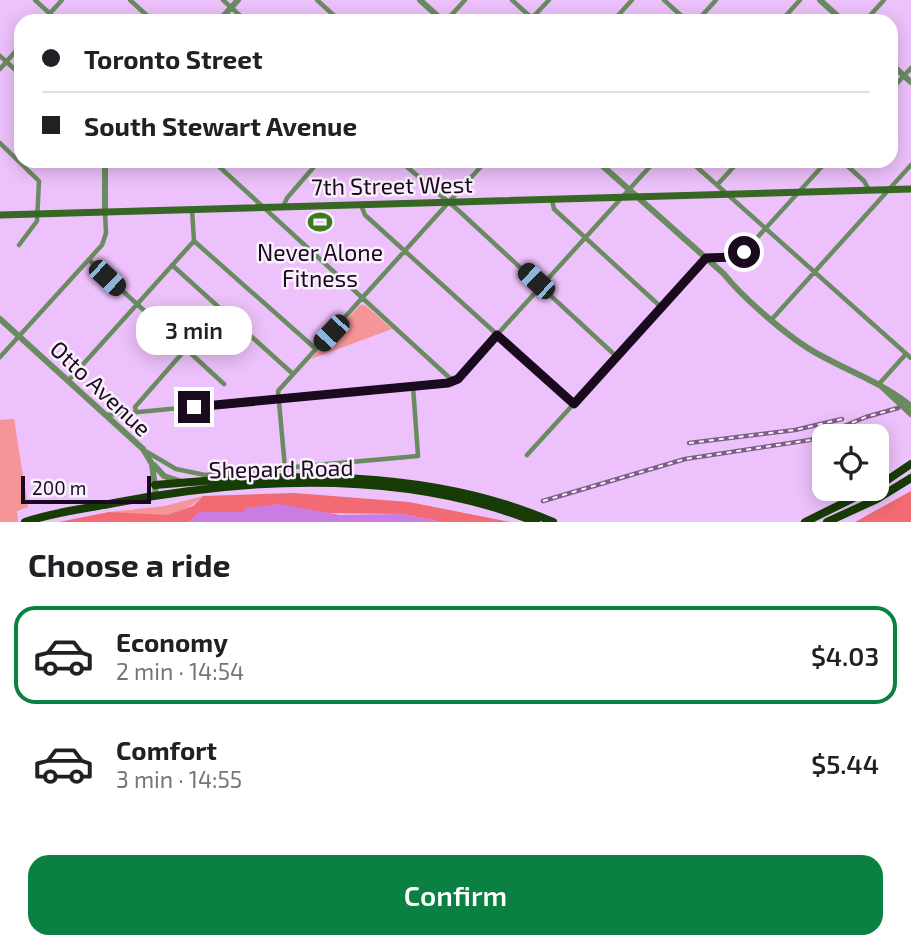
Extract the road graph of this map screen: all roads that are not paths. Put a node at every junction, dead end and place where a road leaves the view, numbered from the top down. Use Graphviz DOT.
graph roads {
  1 [pos="35,0"];
  2 [pos="62,0"];
  3 [pos="130,0"];
  4 [pos="223,0"];
  5 [pos="238,0"];
  6 [pos="317,0"];
  7 [pos="420,0"];
  8 [pos="465,0"];
  9 [pos="512,0"];
  10 [pos="632,0"];
  11 [pos="664,0"];
  12 [pos="716,0"];
  13 [pos="800,0"];
  14 [pos="820,0"];
  15 [pos="884,0"];
  16 [pos="231,8"];
  17 [pos="50,14"];
  18 [pos="145,14"];
  19 [pos="225,14"];
  20 [pos="238,14"];
  21 [pos="332,14"];
  22 [pos="436,14"];
  23 [pos="451,14"];
  24 [pos="527,14"];
  25 [pos="619,14"];
  26 [pos="679,14"];
  27 [pos="704,14"];
  28 [pos="787,14"];
  29 [pos="835,14"];
  30 [pos="871,14"];
  31 [pos="14,53"];
  32 [pos="0,57"];
  33 [pos="6,62"];
  34 [pos="911,68"];
  35 [pos="0,69"];
  36 [pos="14,69"];
  37 [pos="898,70"];
  38 [pos="904,76"];
  39 [pos="898,82"];
  40 [pos="911,82"];
  41 [pos="0,143"];
  42 [pos="14,156"];
  43 [pos="911,165"];
  44 [pos="28,168"];
  45 [pos="105,168"];
  46 [pos="221,168"];
  47 [pos="312,168"];
  48 [pos="408,168"];
  49 [pos="480,168"];
  50 [pos="605,168"];
  51 [pos="649,168"];
  52 [pos="698,168"];
  53 [pos="733,168"];
  54 [pos="820,168"];
  55 [pos="850,168"];
  56 [pos="717,185"];
  57 [pos="911,189"];
  58 [pos="629,190"];
  59 [pos="889,190"];
  60 [pos="869,191"];
  61 [pos="797,193"];
  62 [pos="728,196"];
  63 [pos="622,198"];
  64 [pos="638,198"];
  65 [pos="552,200"];
  66 [pos="448,203"];
  67 [pos="361,205"];
  68 [pos="283,206"];
  69 [pos="263,207"];
  70 [pos="192,209"];
  71 [pos="105,212"];
  72 [pos="39,213"];
  73 [pos="0,215"];
  74 [pos="765,229"];
  75 [pos="585,238"];
  76 [pos="194,242"];
  77 [pos="19,245"];
  78 [pos="405,251"];
  79 [pos="706,258"];
  80 [pos="89,260"];
  81 [pos="172,265"];
  82 [pos="814,274"];
  83 [pos="541,286"];
  84 [pos="362,300"];
  85 [pos="137,305"];
  86 [pos="662,307"];
  87 [pos="773,318"];
  88 [pos="0,319"];
  89 [pos="497,335"];
  90 [pos="19,336"];
  91 [pos="316,349"];
  92 [pos="186,350"];
  93 [pos="906,354"];
  94 [pos="0,357"];
  95 [pos="617,357"];
  96 [pos="911,358"];
  97 [pos="293,374"];
  98 [pos="68,381"];
  99 [pos="454,382"];
  100 [pos="224,384"];
  101 [pos="879,384"];
  102 [pos="413,386"];
  103 [pos="278,399"];
  104 [pos="574,404"];
  105 [pos="911,406"];
  106 [pos="136,412"];
  107 [pos="105,414"];
  108 [pos="911,414"];
  109 [pos="143,449"];
  110 [pos="527,455"];
  111 [pos="152,464"];
  112 [pos="911,464"];
  113 [pos="285,468"];
  114 [pos="889,478"];
  115 [pos="911,478"];
  116 [pos="184,482"];
  117 [pos="155,485"];
  118 [pos="156,495"];
  119 [pos="848,501"];
  120 [pos="25,522"];
  121 [pos="536,522"];
  122 [pos="553,522"];
  123 [pos="805,522"];
  124 [pos="827,522"];
  1 -- 17 [label="street"];
  2 -- 17 [label="street"];
  3 -- 18 [label="street"];
  4 -- 16 [label="street"];
  5 -- 16 [label="street"];
  6 -- 21 [label="street"];
  7 -- 22 [label="street"];
  8 -- 23 [label="street"];
  9 -- 24 [label="street"];
  10 -- 25 [label="street"];
  11 -- 26 [label="street"];
  12 -- 27 [label="street"];
  13 -- 28 [label="street"];
  14 -- 29 [label="street"];
  15 -- 30 [label="street"];
  16 -- 19 [label="street"];
  16 -- 20 [label="street"];
  31 -- 33 [label="street"];
  32 -- 33 [label="street"];
  33 -- 35 [label="street"];
  33 -- 36 [label="street"];
  34 -- 38 [label="street"];
  37 -- 38 [label="street"];
  38 -- 39 [label="street"];
  38 -- 40 [label="street"];
  41 -- 42 [label="street"];
  43 -- 59 [label="street"];
  44 -- 72 [label="street"];
  45 -- 71 [label="street"];
  46 -- 69 [label="street"];
  47 -- 68 [label="street"];
  48 -- 66 [label="street"];
  49 -- 66 [label="street"];
  50 -- 58 [label="street"];
  51 -- 58 [label="street"];
  52 -- 56 [label="street"];
  53 -- 56 [label="street"];
  54 -- 61 [label="street"];
  55 -- 60 [label="street"];
  56 -- 62 [label="street"];
  57 -- 59 [label="main road, 7th Street West"];
  58 -- 63 [label="street"];
  58 -- 64 [label="street"];
  59 -- 60 [label="main road, 7th Street West"];
  59 -- 82 [label="street"];
  60 -- 61 [label="main road, 7th Street West"];
  61 -- 62 [label="main road, 7th Street West"];
  61 -- 74 [label="street"];
  62 -- 64 [label="main road, 7th Street West"];
  62 -- 74 [label="street"];
  63 -- 64 [label="main road, 7th Street West"];
  63 -- 65 [label="main road, 7th Street West"];
  63 -- 75 [label="street"];
  64 -- 79 [label="street"];
  65 -- 66 [label="main road, 7th Street West"];
  65 -- 75 [label="street"];
  66 -- 67 [label="main road, 7th Street West"];
  66 -- 78 [label="street"];
  66 -- 83 [label="street"];
  67 -- 68 [label="main road, 7th Street West"];
  67 -- 78 [label="street"];
  68 -- 69 [label="main road, 7th Street West"];
  69 -- 70 [label="main road, 7th Street West"];
  69 -- 84 [label="street"];
  70 -- 71 [label="main road, 7th Street West"];
  70 -- 76 [label="street"];
  71 -- 72 [label="main road, 7th Street West"];
  71 -- 80 [label="street"];
  72 -- 73 [label="main road, 7th Street West"];
  72 -- 77 [label="street"];
  74 -- 79 [label="street"];
  74 -- 82 [label="street"];
  75 -- 83 [label="street"];
  75 -- 86 [label="street"];
  76 -- 81 [label="street"];
  76 -- 91 [label="street"];
  78 -- 84 [label="street"];
  78 -- 89 [label="street"];
  79 -- 86 [label="street"];
  79 -- 87 [label="street"];
  80 -- 85 [label="street"];
  80 -- 90 [label="street"];
  81 -- 85 [label="street"];
  81 -- 97 [label="street"];
  82 -- 87 [label="street"];
  82 -- 93 [label="street"];
  83 -- 89 [label="street"];
  83 -- 95 [label="street"];
  84 -- 91 [label="street"];
  84 -- 99 [label="street"];
  85 -- 92 [label="street"];
  85 -- 98 [label="street"];
  86 -- 95 [label="street"];
  87 -- 101 [label="street"];
  88 -- 90 [label="street, Otto Avenue"];
  89 -- 99 [label="street"];
  89 -- 104 [label="street"];
  90 -- 94 [label="street"];
  90 -- 98 [label="street, Otto Avenue"];
  91 -- 97 [label="street"];
  92 -- 100 [label="street"];
  92 -- 106 [label="street"];
  93 -- 96 [label="street"];
  93 -- 101 [label="street"];
  95 -- 104 [label="street"];
  97 -- 103 [label="street"];
  98 -- 107 [label="street, Otto Avenue"];
  99 -- 102 [label="street"];
  101 -- 105 [label="street"];
  101 -- 108 [label="street"];
  102 -- 103 [label="street"];
  102 -- 113 [label="street"];
  103 -- 106 [label="street"];
  103 -- 113 [label="street"];
  104 -- 110 [label="street"];
  106 -- 107 [label="street"];
  107 -- 109 [label="street, Otto Avenue"];
  109 -- 111 [label="street, Otto Avenue"];
  109 -- 113 [label="street"];
  111 -- 116 [label="street"];
  111 -- 117 [label="street, Otto Avenue"];
  112 -- 114 [label="highway"];
  115 -- 124 [label="highway"];
  116 -- 117 [label="highway, Shepard Road"];
  116 -- 122 [label="highway, Shepard Road"];
  117 -- 118 [label="street, Otto Avenue"];
  118 -- 120 [label="highway, Shepard Road"];
  118 -- 121 [label="highway, Shepard Road"];
  119 -- 123 [label="highway"];
}
